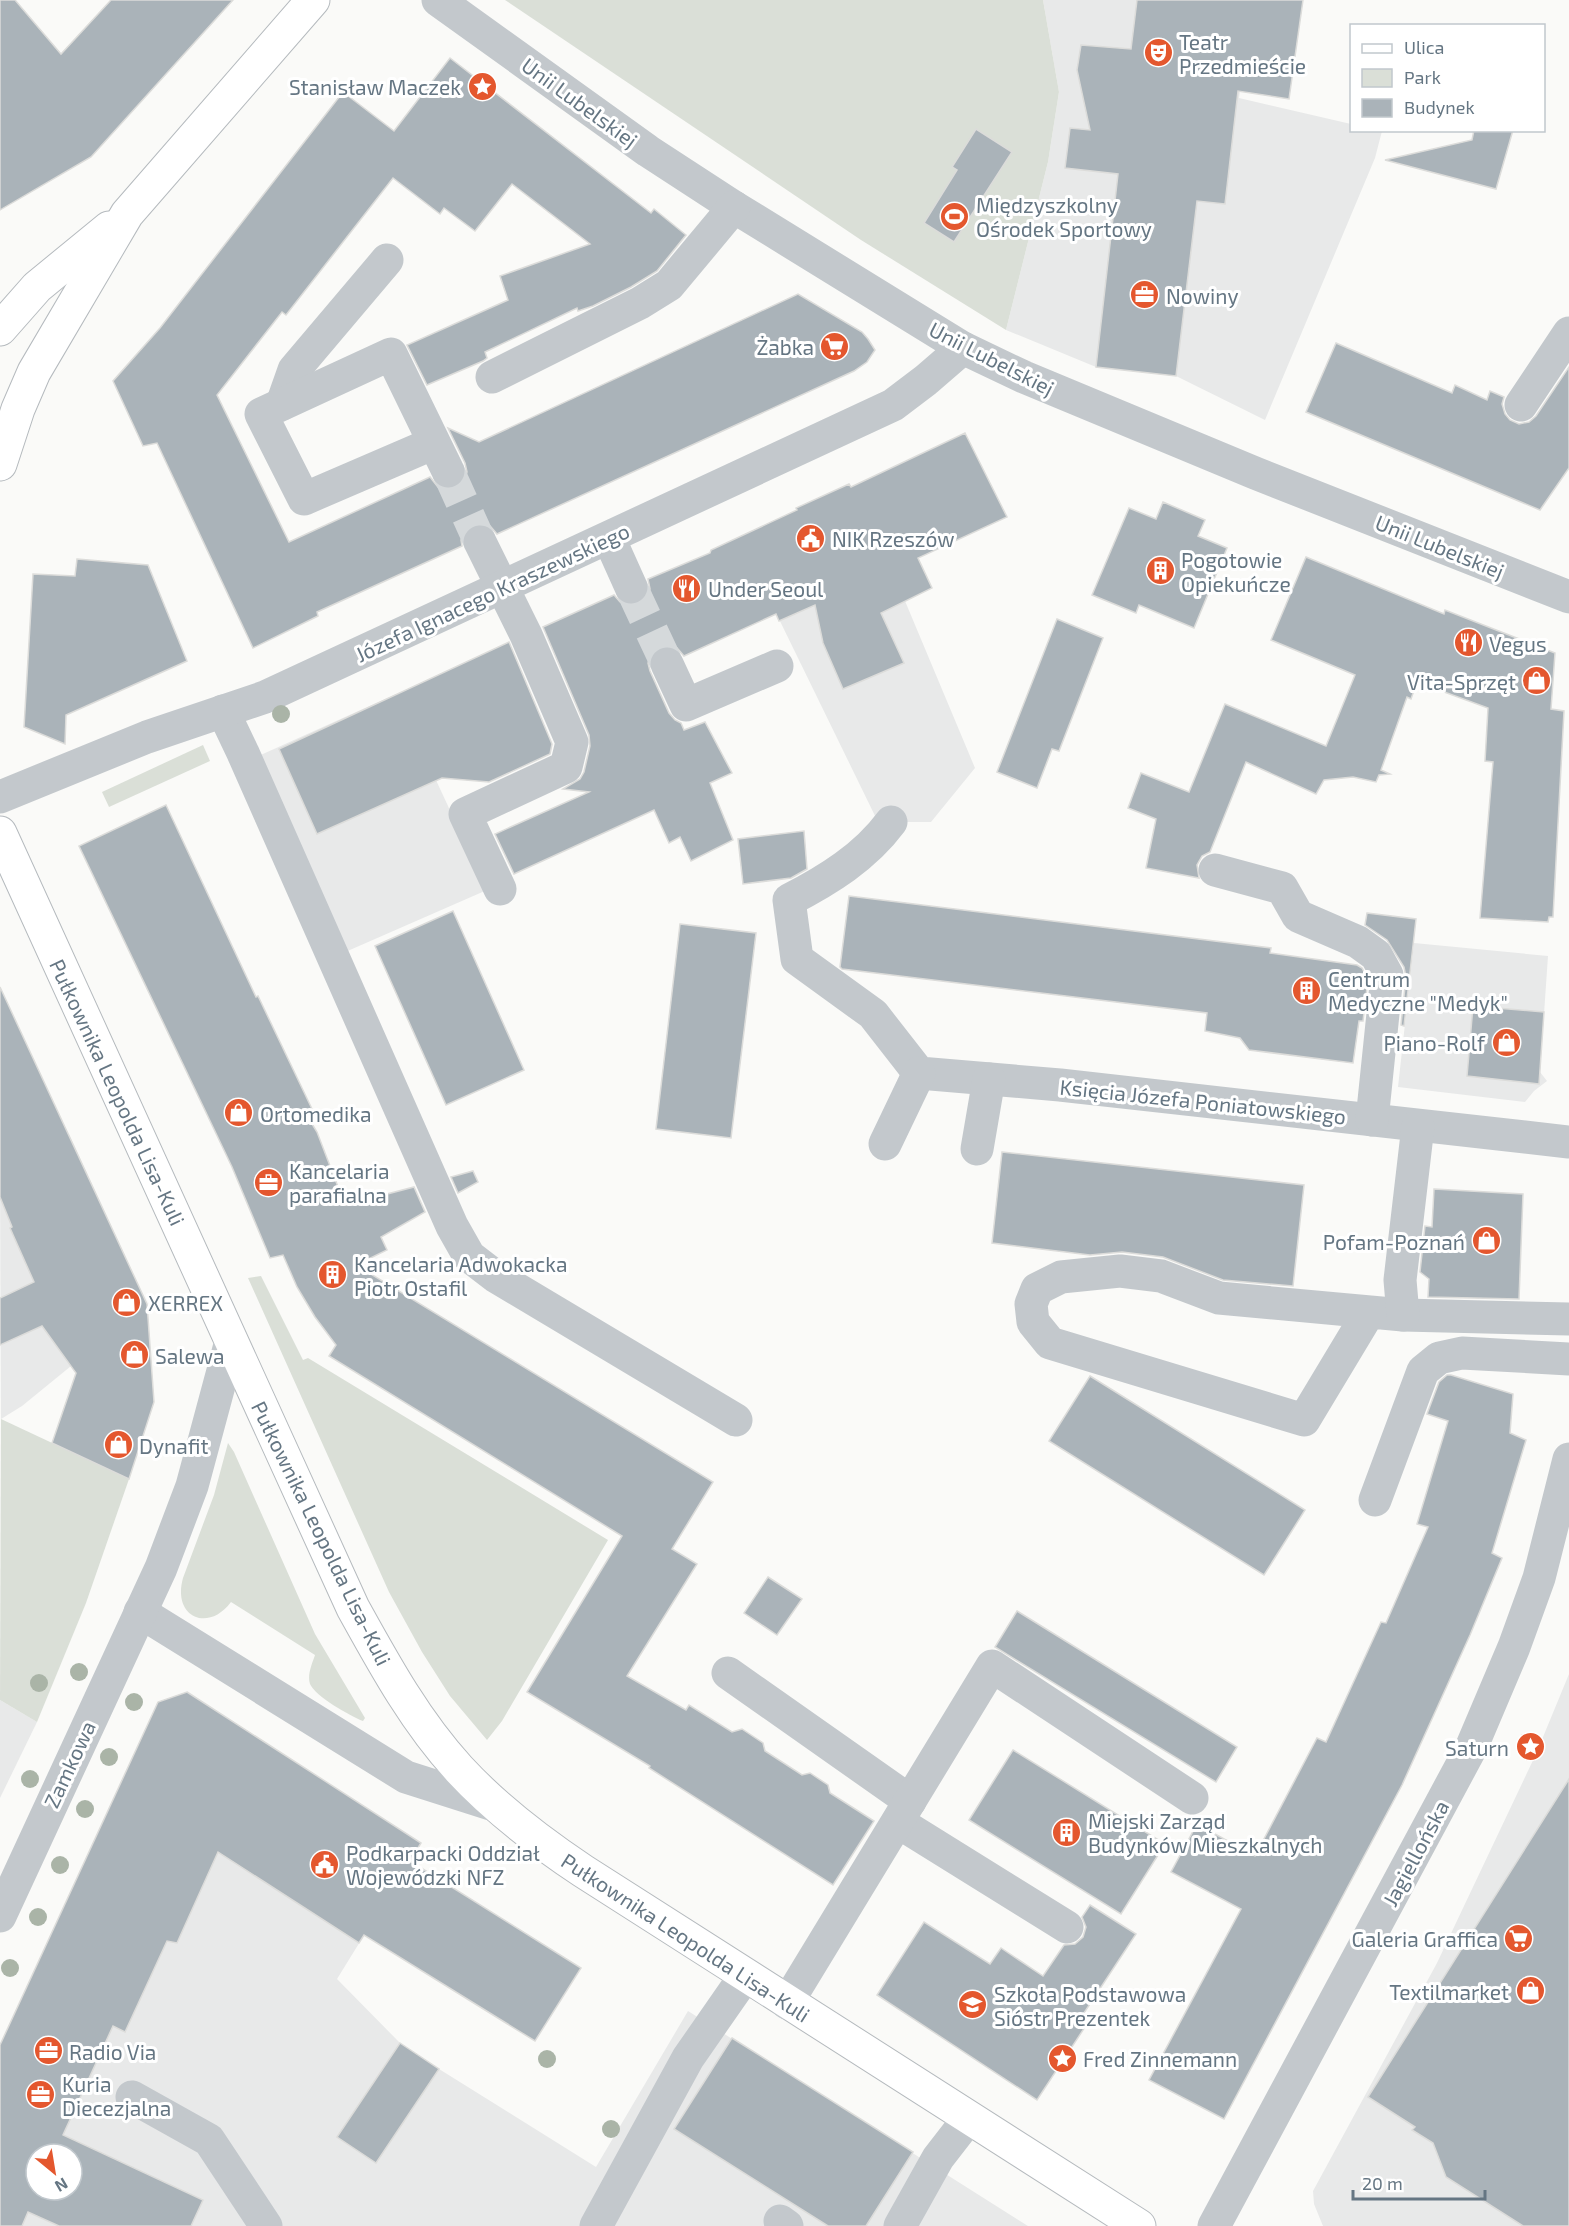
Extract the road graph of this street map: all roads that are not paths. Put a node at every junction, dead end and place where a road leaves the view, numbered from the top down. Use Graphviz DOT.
graph roads {
  1 [pos="313,0"];
  2 [pos="438,0"];
  3 [pos="734,207"];
  4 [pos="127,214"];
  5 [pos="387,260"];
  6 [pos="0,329"];
  7 [pos="1569,333"];
  8 [pos="963,348"];
  9 [pos="492,377"];
  10 [pos="282,404"];
  11 [pos="1521,405"];
  12 [pos="0,464"];
  13 [pos="609,538"];
  14 [pos="480,542"];
  15 [pos="502,587"];
  16 [pos="631,587"];
  17 [pos="1569,597"];
  18 [pos="667,664"];
  19 [pos="777,666"];
  20 [pos="223,711"];
  21 [pos="0,797"];
  22 [pos="891,822"];
  23 [pos="0,833"];
  24 [pos="1215,870"];
  25 [pos="500,889"];
  26 [pos="919,1073"];
  27 [pos="989,1079"];
  28 [pos="1372,1120"];
  29 [pos="1418,1126"];
  30 [pos="1569,1142"];
  31 [pos="885,1144"];
  32 [pos="977,1149"];
  33 [pos="1369,1312"];
  34 [pos="1403,1315"];
  35 [pos="1569,1319"];
  36 [pos="231,1341"];
  37 [pos="1569,1359"];
  38 [pos="736,1420"];
  39 [pos="1569,1459"];
  40 [pos="1375,1500"];
  41 [pos="140,1612"];
  42 [pos="728,1673"];
  43 [pos="1192,1798"];
  44 [pos="497,1806"];
  45 [pos="904,1812"];
  46 [pos="0,1916"];
  47 [pos="1067,1927"];
  48 [pos="745,1976"];
  49 [pos="788,2003"];
  50 [pos="132,2097"];
  51 [pos="969,2118"];
  52 [pos="266,2226"];
  53 [pos="596,2226"];
  54 [pos="900,2226"];
  55 [pos="1139,2226"];
  56 [pos="1214,2226"];
  1 -- 4 [label="main road"];
  2 -- 3 [label="street, Unii Lubelskiej"];
  3 -- 8 [label="street, Unii Lubelskiej"];
  3 -- 9 [label="street"];
  4 -- 6 [label="main road"];
  4 -- 12 [label="main road"];
  5 -- 10 [label="street"];
  7 -- 11 [label="street"];
  8 -- 13 [label="street, Józefa Ignacego Kraszewskiego"];
  8 -- 17 [label="street, Unii Lubelskiej"];
  10 -- 10 [label="street"];
  13 -- 15 [label="street, Józefa Ignacego Kraszewskiego"];
  13 -- 16 [label="street"];
  14 -- 15 [label="street"];
  15 -- 20 [label="street, Józefa Ignacego Kraszewskiego"];
  15 -- 25 [label="street"];
  18 -- 19 [label="street"];
  20 -- 21 [label="street, Józefa Ignacego Kraszewskiego"];
  20 -- 38 [label="street"];
  22 -- 26 [label="street"];
  23 -- 36 [label="main road, Pułkownika Leopolda Lisa-Kuli"];
  24 -- 28 [label="street"];
  26 -- 27 [label="street, Księcia Józefa Poniatowskiego"];
  26 -- 31 [label="street"];
  27 -- 28 [label="street, Księcia Józefa Poniatowskiego"];
  27 -- 32 [label="street"];
  28 -- 29 [label="street, Księcia Józefa Poniatowskiego"];
  29 -- 30 [label="street, Księcia Józefa Poniatowskiego"];
  29 -- 34 [label="street"];
  33 -- 33 [label="street"];
  33 -- 34 [label="street"];
  34 -- 35 [label="street"];
  36 -- 41 [label="street, Zamkowa"];
  36 -- 44 [label="main road, Pułkownika Leopolda Lisa-Kuli"];
  37 -- 40 [label="street"];
  39 -- 56 [label="street, Jagiellońska"];
  41 -- 44 [label="street"];
  41 -- 46 [label="street, Zamkowa"];
  42 -- 45 [label="street"];
  43 -- 45 [label="street"];
  44 -- 48 [label="main road, Pułkownika Leopolda Lisa-Kuli"];
  45 -- 47 [label="street"];
  45 -- 49 [label="street"];
  48 -- 49 [label="main road, Pułkownika Leopolda Lisa-Kuli"];
  48 -- 53 [label="street"];
  49 -- 51 [label="main road, Pułkownika Leopolda Lisa-Kuli"];
  50 -- 52 [label="street"];
  51 -- 54 [label="street"];
  51 -- 55 [label="main road, Pułkownika Leopolda Lisa-Kuli"];
}
